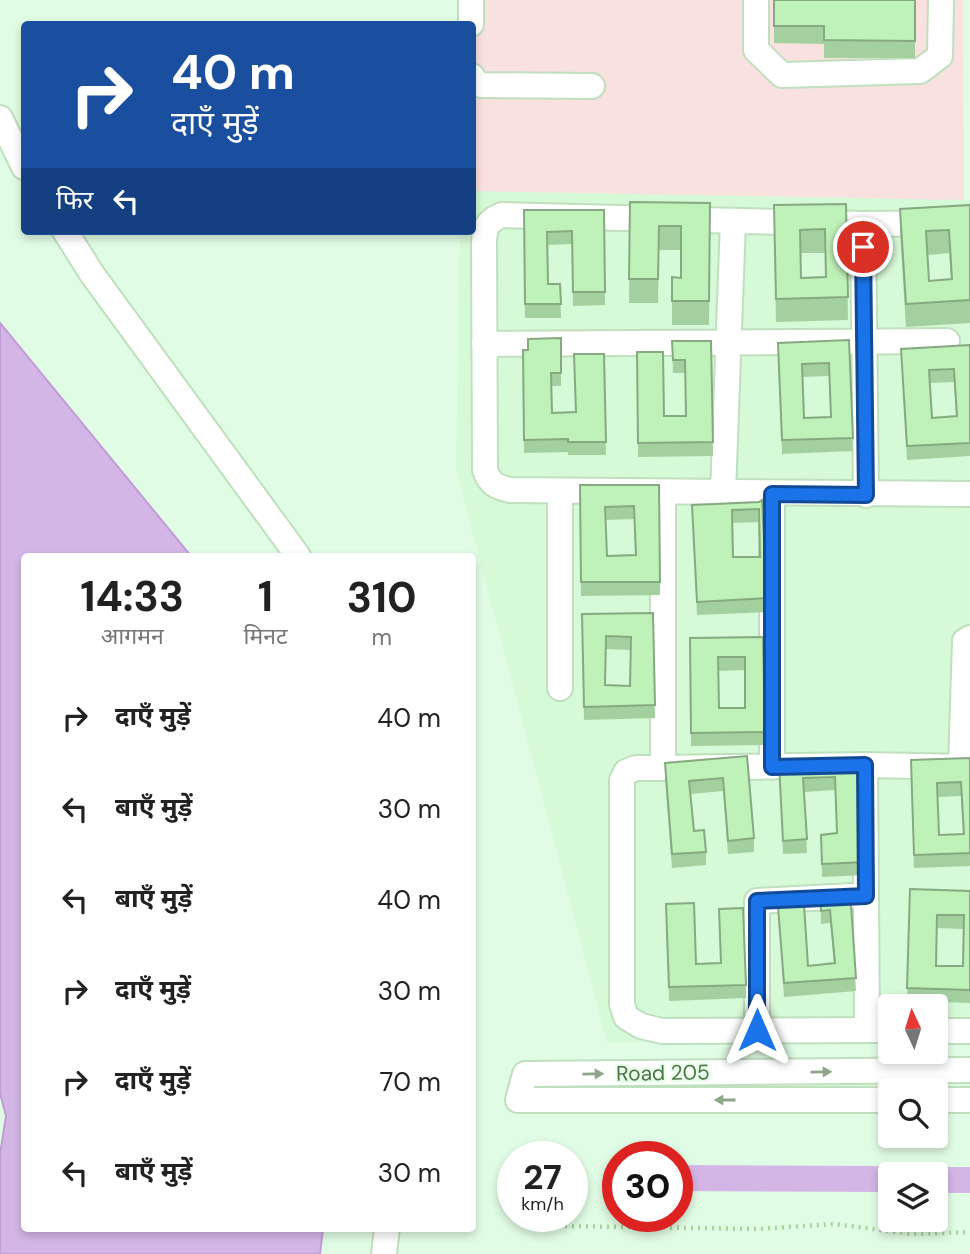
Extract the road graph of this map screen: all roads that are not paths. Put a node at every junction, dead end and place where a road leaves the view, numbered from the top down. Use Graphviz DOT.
graph roads {
  1 [pos="471,0"];
  2 [pos="756,0"];
  3 [pos="941,0"];
  4 [pos="471,21"];
  5 [pos="476,82"];
  6 [pos="592,86"];
  7 [pos="0,118"];
  8 [pos="21,161"];
  9 [pos="733,221"];
  10 [pos="970,223"];
  11 [pos="863,224"];
  12 [pos="68,235"];
  13 [pos="947,341"];
  14 [pos="864,342"];
  15 [pos="729,343"];
  16 [pos="484,344"];
  17 [pos="561,491"];
  18 [pos="663,492"];
  19 [pos="723,493"];
  20 [pos="772,494"];
  21 [pos="970,494"];
  22 [pos="866,495"];
  23 [pos="296,553"];
  24 [pos="970,638"];
  25 [pos="560,688"];
  26 [pos="865,765"];
  27 [pos="772,767"];
  28 [pos="966,767"];
  29 [pos="663,768"];
  30 [pos="866,896"];
  31 [pos="878,1020"];
  32 [pos="757,1030"];
  33 [pos="878,1030"];
  34 [pos="948,1031"];
  35 [pos="970,1031"];
  36 [pos="970,1070"];
  37 [pos="878,1100"];
  38 [pos="948,1100"];
  39 [pos="970,1100"];
  40 [pos="387,1232"];
  41 [pos="384,1254"];
  1 -- 4 [label="street"];
  2 -- 3 [label="street"];
  5 -- 6 [label="street"];
  7 -- 8 [label="street"];
  9 -- 11 [label="street"];
  9 -- 15 [label="street"];
  9 -- 16 [label="street"];
  10 -- 11 [label="street"];
  11 -- 14 [label="street"];
  12 -- 23 [label="street"];
  13 -- 14 [label="street"];
  14 -- 15 [label="street"];
  14 -- 22 [label="street"];
  15 -- 16 [label="street"];
  15 -- 19 [label="street"];
  16 -- 17 [label="street"];
  17 -- 18 [label="street"];
  17 -- 25 [label="street"];
  18 -- 19 [label="street"];
  18 -- 29 [label="street"];
  19 -- 20 [label="street"];
  20 -- 22 [label="street"];
  20 -- 27 [label="street"];
  21 -- 22 [label="street"];
  24 -- 28 [label="street"];
  26 -- 27 [label="street"];
  26 -- 28 [label="street"];
  26 -- 30 [label="street"];
  27 -- 29 [label="street"];
  29 -- 32 [label="street"];
  30 -- 31 [label="street"];
  30 -- 32 [label="street"];
  32 -- 33 [label="street"];
  34 -- 35 [label="street"];
  37 -- 36 [label="street, Road 205, one-way"];
  38 -- 39 [label="street"];
  40 -- 41 [label="street"];
}
